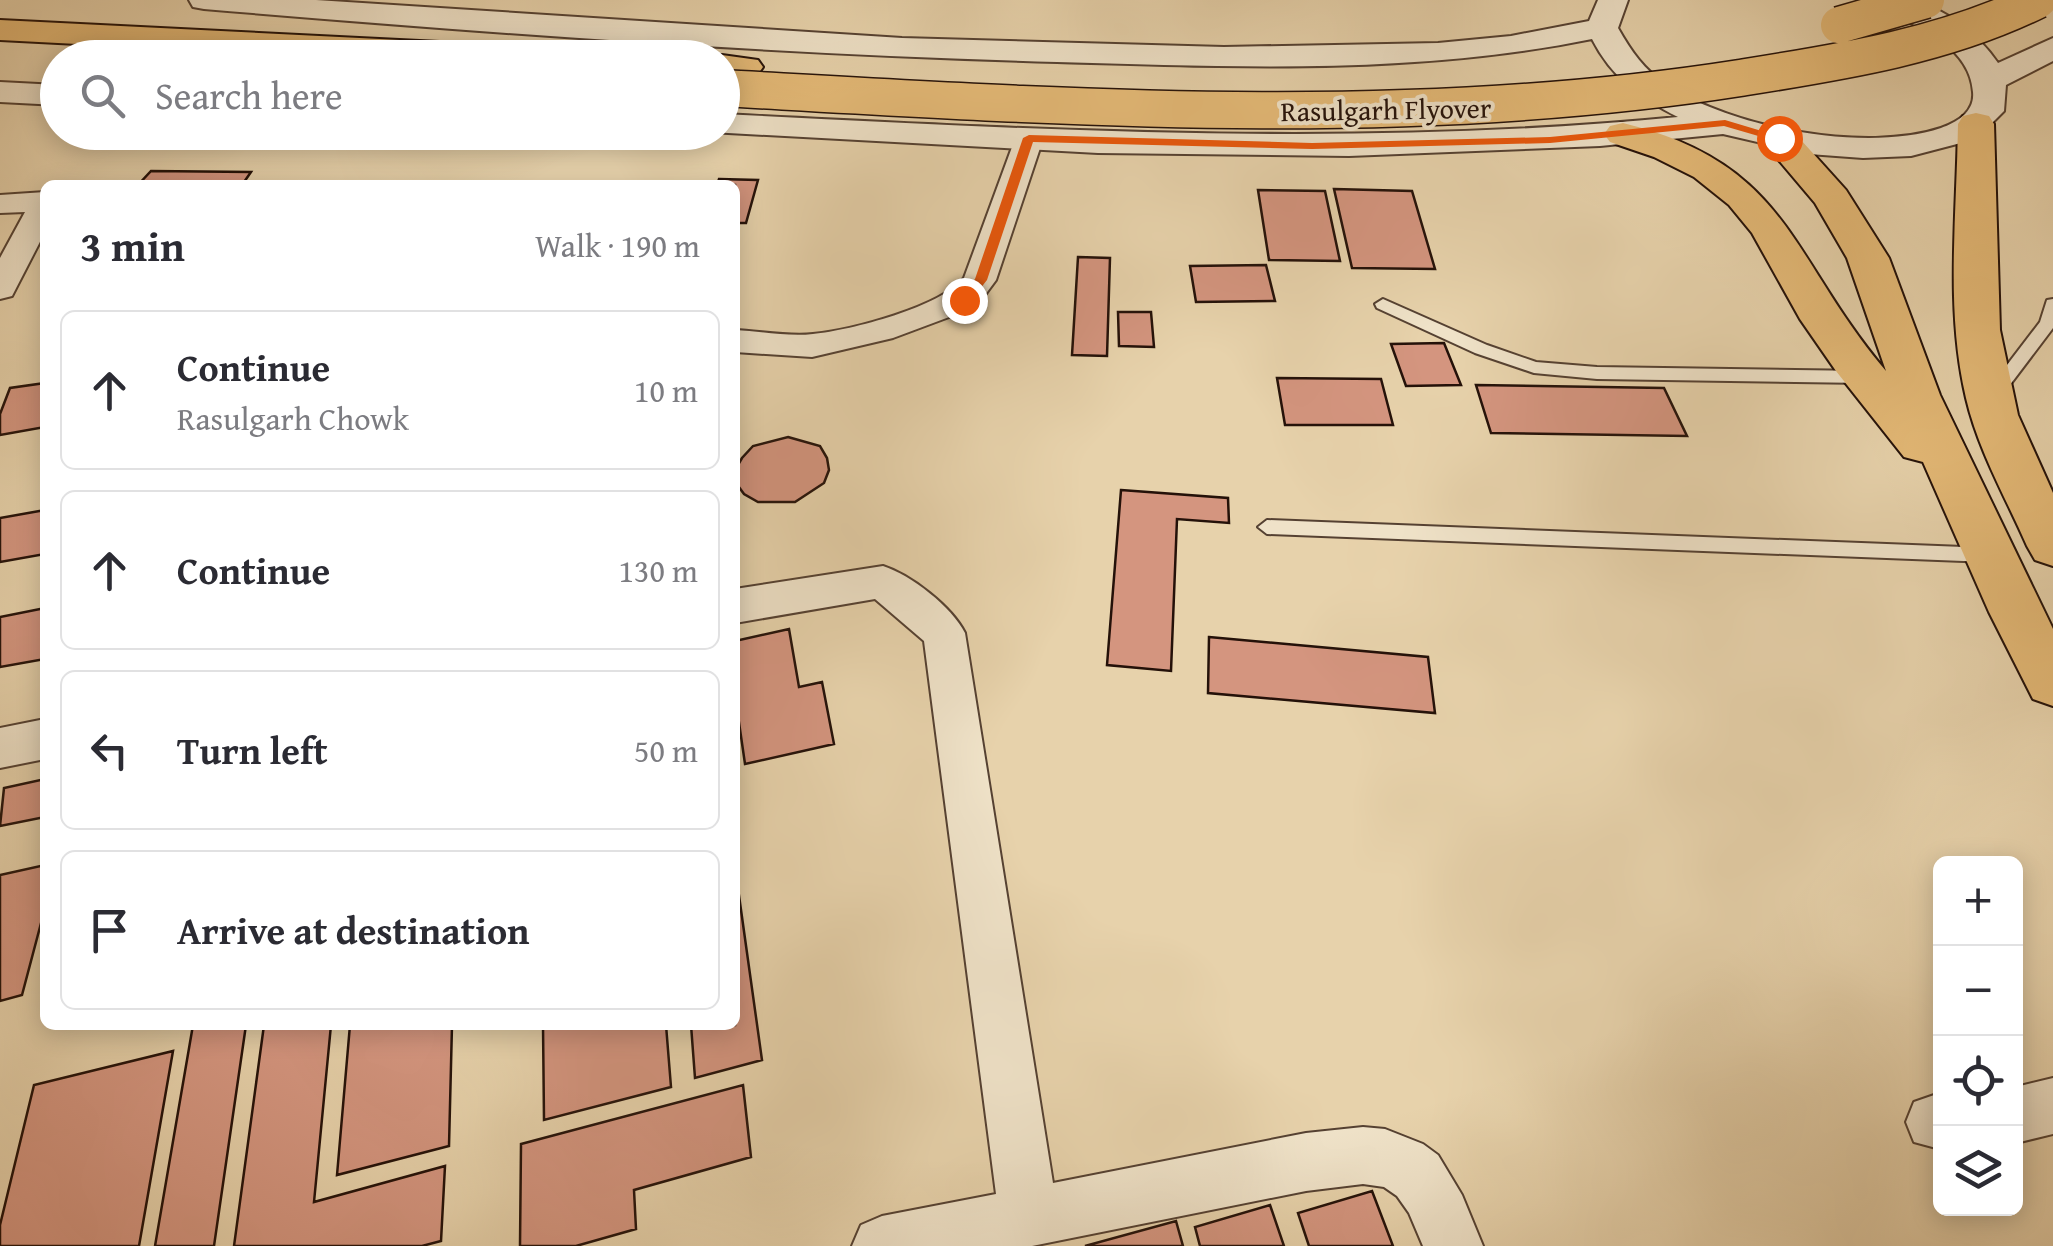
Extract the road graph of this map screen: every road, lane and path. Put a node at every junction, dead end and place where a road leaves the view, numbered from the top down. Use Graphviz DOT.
graph roads {
  1 [pos="204,0"];
  2 [pos="1885,0"];
  3 [pos="1926,0"];
  4 [pos="2038,0"];
  5 [pos="1600,12"];
  6 [pos="0,30"];
  7 [pos="200,40"];
  8 [pos="2053,48"];
  9 [pos="0,61"];
  10 [pos="40,62"];
  11 [pos="740,67"];
  12 [pos="1990,80"];
  13 [pos="740,89"];
  14 [pos="0,92"];
  15 [pos="40,94"];
  16 [pos="1725,123"];
  17 [pos="1976,124"];
  18 [pos="740,126"];
  19 [pos="1623,134"];
  20 [pos="1029,138"];
  21 [pos="1779,138"];
  22 [pos="40,201"];
  23 [pos="0,204"];
  24 [pos="40,211"];
  25 [pos="0,289"];
  26 [pos="1383,304"];
  27 [pos="2053,304"];
  28 [pos="740,341"];
  29 [pos="1867,377"];
  30 [pos="1990,400"];
  31 [pos="1969,506"];
  32 [pos="1267,528"];
  33 [pos="2053,546"];
  34 [pos="1991,555"];
  35 [pos="740,605"];
  36 [pos="2053,682"];
  37 [pos="40,740"];
  38 [pos="0,748"];
  39 [pos="2053,1106"];
  40 [pos="2023,1112"];
  41 [pos="1029,1217"];
  42 [pos="882,1246"];
  43 [pos="1453,1246"];
  1 -- 5 [label="street"];
  2 -- 12 [label="street"];
  3 -- 11 [label="main road, Rasulgarh Flyover, bridge"];
  4 -- 13 [label="main road, Rasulgarh Flyover, bridge"];
  5 -- 16 [label="street"];
  6 -- 7 [label="main road"];
  8 -- 12 [label="street"];
  9 -- 10 [label="main road"];
  12 -- 17 [label="street"];
  14 -- 15 [label="street"];
  16 -- 19 [label="street"];
  16 -- 21 [label="street"];
  17 -- 21 [label="street"];
  17 -- 30 [label="main road"];
  18 -- 20 [label="street"];
  19 -- 20 [label="street"];
  19 -- 29 [label="main road"];
  20 -- 28 [label="street"];
  21 -- 31 [label="main road"];
  22 -- 23 [label="street"];
  24 -- 25 [label="street"];
  26 -- 29 [label="lane"];
  27 -- 30 [label="lane"];
  29 -- 31 [label="main road"];
  30 -- 33 [label="main road"];
  31 -- 34 [label="main road"];
  32 -- 34 [label="lane"];
  34 -- 36 [label="main road"];
  35 -- 41 [label="street"];
  37 -- 38 [label="street"];
  39 -- 40 [label="street"];
  41 -- 42 [label="street"];
  41 -- 43 [label="street"];
}
